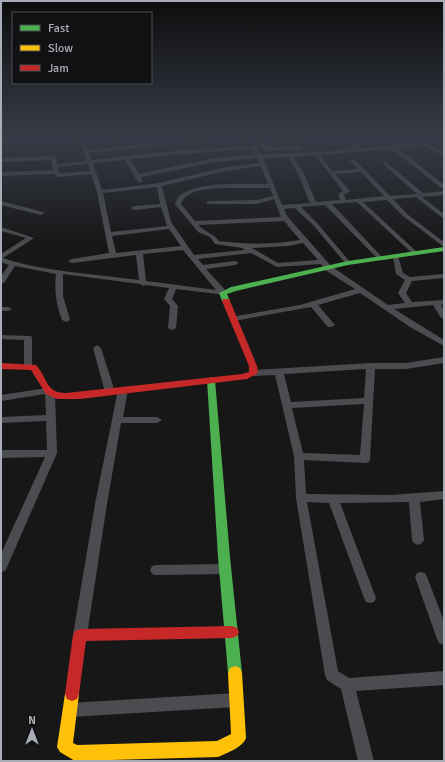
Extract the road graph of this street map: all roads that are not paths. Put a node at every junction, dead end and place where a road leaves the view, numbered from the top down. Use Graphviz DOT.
graph roads {
  1 [pos="56,172"];
  2 [pos="93,172"];
  3 [pos="41,173"];
  4 [pos="86,173"];
  5 [pos="135,173"];
  6 [pos="154,173"];
  7 [pos="212,173"];
  8 [pos="267,173"];
  9 [pos="301,173"];
  10 [pos="331,173"];
  11 [pos="336,173"];
  12 [pos="364,173"];
  13 [pos="395,173"];
  14 [pos="425,173"];
  15 [pos="1,174"];
  16 [pos="137,176"];
  17 [pos="189,178"];
  18 [pos="159,185"];
  19 [pos="272,186"];
  20 [pos="144,187"];
  21 [pos="444,188"];
  22 [pos="199,189"];
  23 [pos="100,192"];
  24 [pos="444,194"];
  25 [pos="420,196"];
  26 [pos="276,197"];
  27 [pos="388,198"];
  28 [pos="344,202"];
  29 [pos="360,202"];
  30 [pos="1,203"];
  31 [pos="209,203"];
  32 [pos="327,203"];
  33 [pos="314,204"];
  34 [pos="164,205"];
  35 [pos="297,206"];
  36 [pos="280,207"];
  37 [pos="134,208"];
  38 [pos="41,213"];
  39 [pos="444,217"];
  40 [pos="285,219"];
  41 [pos="193,223"];
  42 [pos="171,227"];
  43 [pos="1,229"];
  44 [pos="109,234"];
  45 [pos="305,241"];
  46 [pos="244,246"];
  47 [pos="185,248"];
  48 [pos="443,249"];
  49 [pos="253,251"];
  50 [pos="139,252"];
  51 [pos="416,254"];
  52 [pos="113,255"];
  53 [pos="396,256"];
  54 [pos="1,257"];
  55 [pos="193,257"];
  56 [pos="380,258"];
  57 [pos="1,260"];
  58 [pos="72,261"];
  59 [pos="348,263"];
  60 [pos="13,264"];
  61 [pos="234,264"];
  62 [pos="280,264"];
  63 [pos="326,265"];
  64 [pos="202,267"];
  65 [pos="60,272"];
  66 [pos="444,276"];
  67 [pos="284,278"];
  68 [pos="409,279"];
  69 [pos="1,281"];
  70 [pos="143,284"];
  71 [pos="173,288"];
  72 [pos="361,290"];
  73 [pos="223,294"];
  74 [pos="440,303"];
  75 [pos="313,304"];
  76 [pos="410,305"];
  77 [pos="386,307"];
  78 [pos="444,316"];
  79 [pos="234,319"];
  80 [pos="66,320"];
  81 [pos="331,325"];
  82 [pos="172,328"];
  83 [pos="1,337"];
  84 [pos="444,343"];
  85 [pos="97,348"];
  86 [pos="444,360"];
  87 [pos="1,366"];
  88 [pos="28,366"];
  89 [pos="371,366"];
  90 [pos="279,372"];
  91 [pos="254,373"];
  92 [pos="211,380"];
  93 [pos="123,390"];
  94 [pos="49,392"];
  95 [pos="110,392"];
  96 [pos="1,398"];
  97 [pos="368,401"];
  98 [pos="287,405"];
  99 [pos="51,418"];
  100 [pos="1,420"];
  101 [pos="117,420"];
  102 [pos="157,420"];
  103 [pos="52,453"];
  104 [pos="1,454"];
  105 [pos="299,456"];
  106 [pos="444,495"];
  107 [pos="301,498"];
  108 [pos="414,498"];
  109 [pos="333,500"];
  110 [pos="418,540"];
  111 [pos="1,567"];
  112 [pos="225,569"];
  113 [pos="156,570"];
  114 [pos="421,576"];
  115 [pos="370,598"];
  116 [pos="232,632"];
  117 [pos="80,635"];
  118 [pos="444,639"];
  119 [pos="444,678"];
  120 [pos="347,685"];
  121 [pos="236,700"];
  122 [pos="70,710"];
  123 [pos="366,761"];
  1 -- 4 [label="street"];
  2 -- 23 [label="street"];
  3 -- 15 [label="street"];
  5 -- 16 [label="street"];
  6 -- 16 [label="street"];
  7 -- 17 [label="street"];
  8 -- 19 [label="street"];
  9 -- 33 [label="street"];
  10 -- 11 [label="street"];
  10 -- 28 [label="street"];
  12 -- 27 [label="street"];
  13 -- 25 [label="street"];
  14 -- 21 [label="street"];
  16 -- 20 [label="street"];
  17 -- 18 [label="street"];
  17 -- 22 [label="street"];
  18 -- 20 [label="street"];
  18 -- 34 [label="street"];
  19 -- 22 [label="street"];
  19 -- 26 [label="street"];
  20 -- 23 [label="street"];
  22 -- 41 [label="street"];
  23 -- 44 [label="street"];
  24 -- 25 [label="street"];
  25 -- 27 [label="street"];
  25 -- 39 [label="street"];
  26 -- 31 [label="street"];
  26 -- 36 [label="street"];
  27 -- 29 [label="street"];
  27 -- 48 [label="street"];
  28 -- 29 [label="street"];
  28 -- 32 [label="street"];
  29 -- 51 [label="street"];
  30 -- 38 [label="street"];
  32 -- 33 [label="street"];
  32 -- 56 [label="street"];
  33 -- 35 [label="street"];
  34 -- 37 [label="street"];
  34 -- 42 [label="street"];
  35 -- 36 [label="street"];
  35 -- 59 [label="street"];
  36 -- 40 [label="street"];
  40 -- 41 [label="street"];
  40 -- 45 [label="street"];
  41 -- 46 [label="street"];
  42 -- 44 [label="street"];
  42 -- 47 [label="street"];
  43 -- 54 [label="street"];
  44 -- 52 [label="street"];
  45 -- 46 [label="street"];
  45 -- 63 [label="street"];
  46 -- 49 [label="street"];
  47 -- 50 [label="street"];
  47 -- 55 [label="street"];
  48 -- 51 [label="street"];
  49 -- 55 [label="street"];
  49 -- 62 [label="street"];
  50 -- 52 [label="street"];
  50 -- 70 [label="street"];
  51 -- 53 [label="street"];
  52 -- 58 [label="street"];
  53 -- 56 [label="street"];
  53 -- 68 [label="street"];
  55 -- 64 [label="street"];
  56 -- 59 [label="street"];
  57 -- 60 [label="street"];
  59 -- 63 [label="street"];
  60 -- 65 [label="street"];
  60 -- 69 [label="street"];
  61 -- 64 [label="street"];
  62 -- 63 [label="street"];
  62 -- 67 [label="street"];
  63 -- 67 [label="street"];
  63 -- 72 [label="street"];
  64 -- 73 [label="street"];
  65 -- 70 [label="street"];
  65 -- 80 [label="street"];
  66 -- 68 [label="street"];
  67 -- 73 [label="street"];
  68 -- 76 [label="street"];
  70 -- 71 [label="street"];
  71 -- 73 [label="street"];
  71 -- 82 [label="street"];
  72 -- 75 [label="street"];
  72 -- 77 [label="street"];
  73 -- 79 [label="street"];
  74 -- 76 [label="street"];
  74 -- 78 [label="street"];
  75 -- 79 [label="street"];
  75 -- 81 [label="street"];
  76 -- 77 [label="street"];
  77 -- 84 [label="street"];
  79 -- 91 [label="street"];
  83 -- 88 [label="street"];
  85 -- 95 [label="street"];
  86 -- 89 [label="street"];
  87 -- 88 [label="street"];
  88 -- 94 [label="street"];
  89 -- 90 [label="street"];
  89 -- 97 [label="street"];
  90 -- 91 [label="street"];
  90 -- 98 [label="street"];
  91 -- 92 [label="street"];
  92 -- 93 [label="street"];
  92 -- 112 [label="street"];
  93 -- 95 [label="street"];
  93 -- 101 [label="street"];
  94 -- 95 [label="street"];
  94 -- 96 [label="street"];
  94 -- 99 [label="street"];
  97 -- 98 [label="street"];
  97 -- 105 [label="street"];
  98 -- 105 [label="street"];
  99 -- 100 [label="street"];
  99 -- 103 [label="street"];
  101 -- 102 [label="street"];
  101 -- 117 [label="street"];
  103 -- 104 [label="street"];
  103 -- 111 [label="street"];
  105 -- 107 [label="street"];
  106 -- 108 [label="street"];
  107 -- 109 [label="street"];
  107 -- 120 [label="street"];
  108 -- 109 [label="street"];
  108 -- 110 [label="street"];
  109 -- 115 [label="street"];
  112 -- 113 [label="street"];
  112 -- 116 [label="street"];
  114 -- 118 [label="street"];
  116 -- 117 [label="street"];
  116 -- 121 [label="street"];
  117 -- 122 [label="street"];
  119 -- 120 [label="street"];
  120 -- 123 [label="street"];
  121 -- 122 [label="street"];
  121 -- 122 [label="street"];
}
